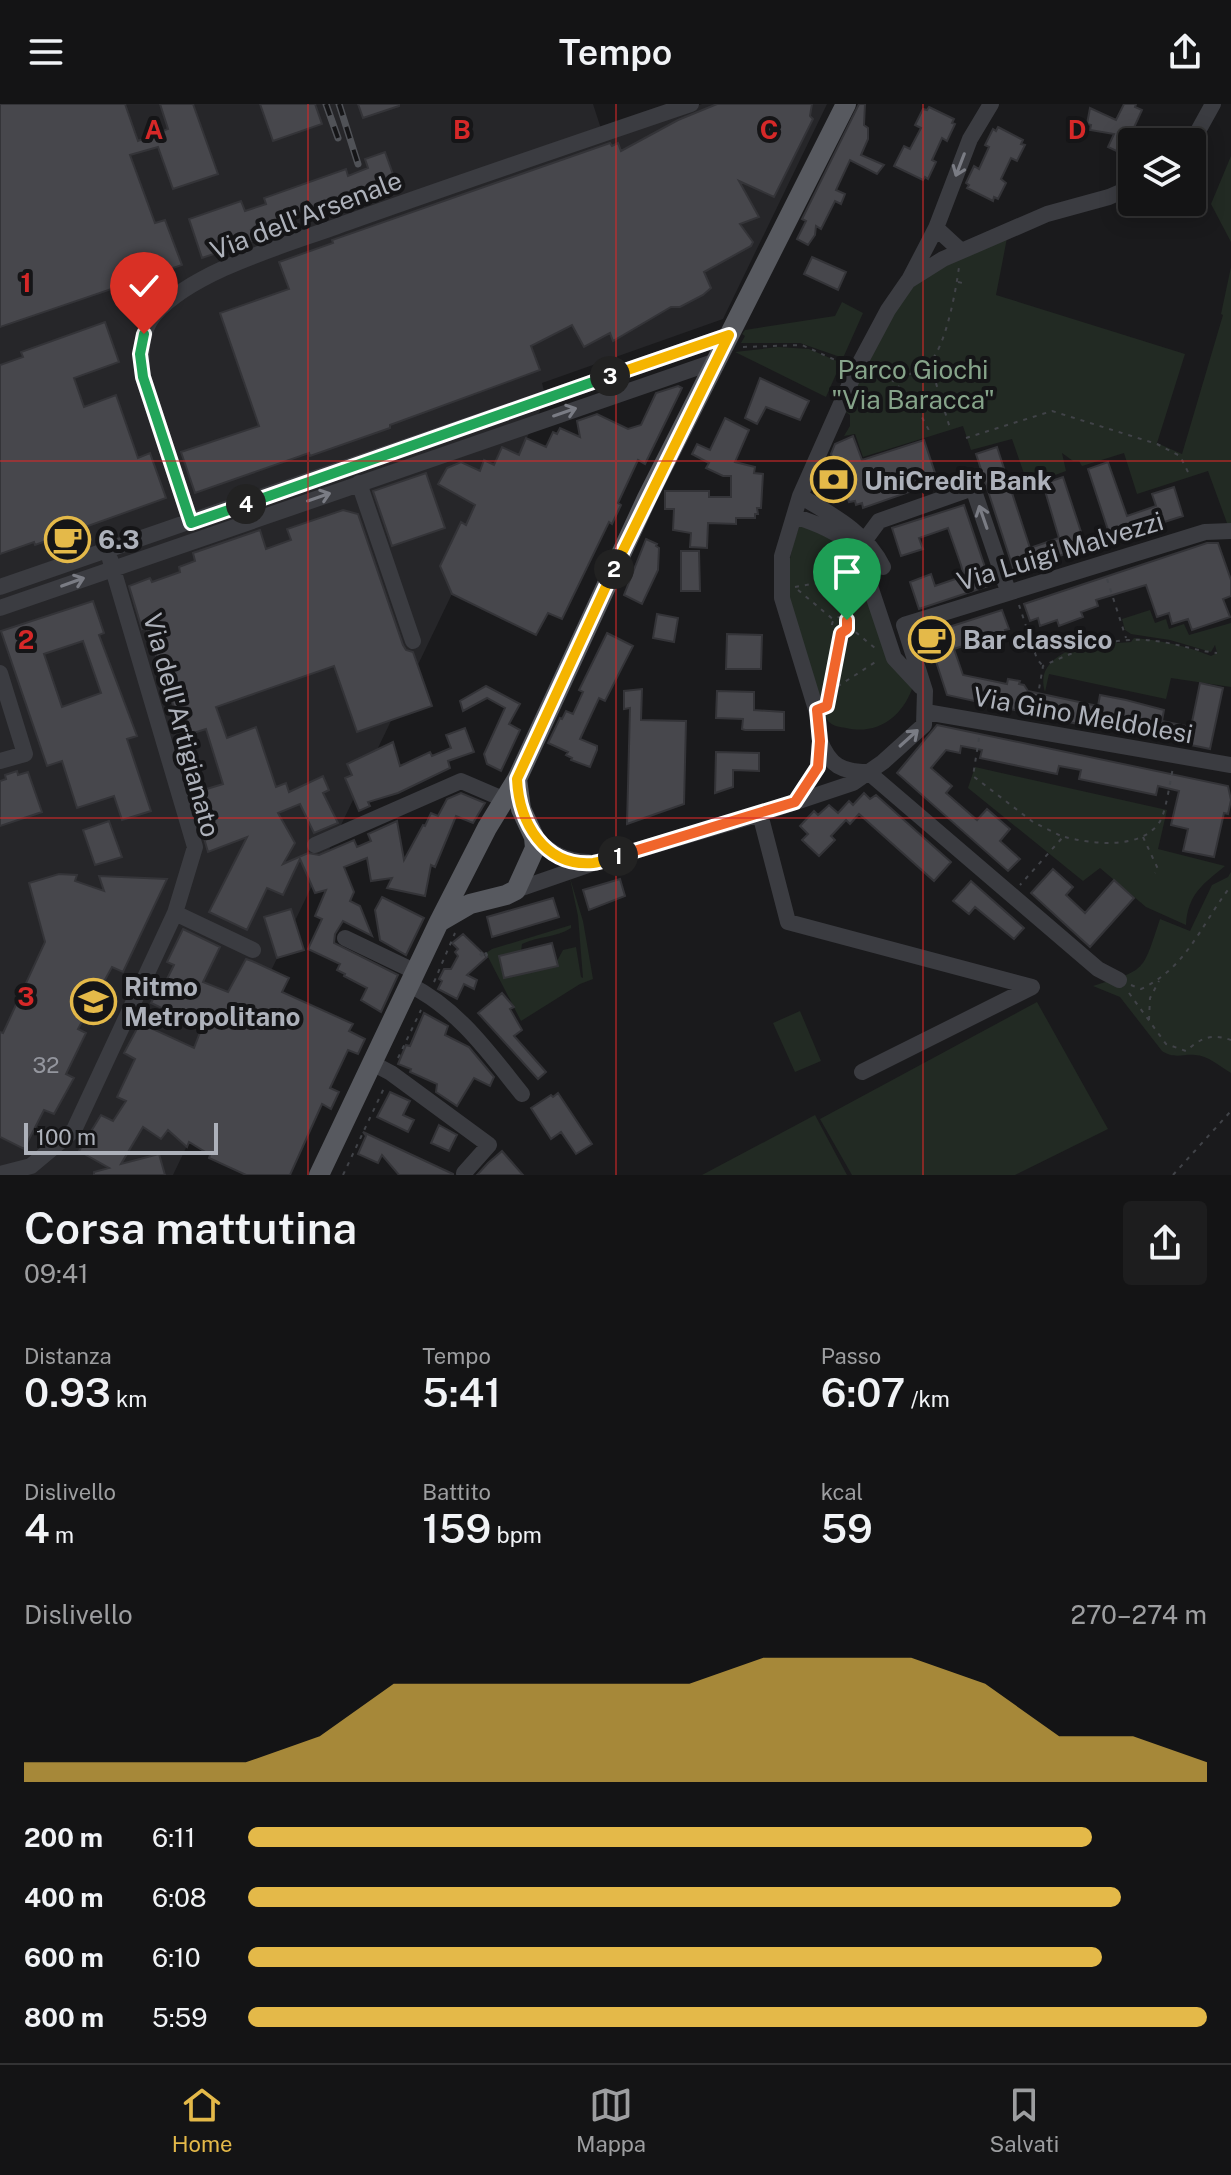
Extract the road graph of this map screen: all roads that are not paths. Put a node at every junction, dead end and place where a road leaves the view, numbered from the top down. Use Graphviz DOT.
graph roads {
  1 [pos="691,104"];
  2 [pos="846,104"];
  3 [pos="991,104"];
  4 [pos="1213,104"];
  5 [pos="1200,128"];
  6 [pos="1118,193"];
  7 [pos="936,228"];
  8 [pos="961,251"];
  9 [pos="908,281"];
  10 [pos="729,335"];
  11 [pos="716,361"];
  12 [pos="359,483"];
  13 [pos="800,496"];
  14 [pos="794,516"];
  15 [pos="191,523"];
  16 [pos="1231,531"];
  17 [pos="865,540"];
  18 [pos="107,550"];
  19 [pos="113,567"];
  20 [pos="883,567"];
  21 [pos="0,587"];
  22 [pos="1011,590"];
  23 [pos="0,608"];
  24 [pos="413,641"];
  25 [pos="0,673"];
  26 [pos="925,691"];
  27 [pos="926,712"];
  28 [pos="820,741"];
  29 [pos="0,761"];
  30 [pos="1231,765"];
  31 [pos="868,772"];
  32 [pos="517,779"];
  33 [pos="503,799"];
  34 [pos="795,802"];
  35 [pos="760,814"];
  36 [pos="487,828"];
  37 [pos="532,832"];
  38 [pos="315,845"];
  39 [pos="594,863"];
  40 [pos="468,867"];
  41 [pos="516,890"];
  42 [pos="495,896"];
  43 [pos="175,913"];
  44 [pos="439,922"];
  45 [pos="345,938"];
  46 [pos="253,950"];
  47 [pos="1119,980"];
  48 [pos="418,984"];
  49 [pos="372,1063"];
  50 [pos="862,1072"];
  51 [pos="522,1094"];
  52 [pos="464,1173"];
  53 [pos="0,1174"];
  54 [pos="319,1175"];
  1 -- 15 [label="street, Via dell'Arsenale"];
  2 -- 10 [label="main road"];
  3 -- 7 [label="street, one-way"];
  4 -- 5 [label="street"];
  6 -- 8 [label="street"];
  7 -- 8 [label="street"];
  7 -- 9 [label="street"];
  8 -- 9 [label="street"];
  9 -- 13 [label="street"];
  10 -- 11 [label="main road"];
  10 -- 15 [label="street"];
  12 -- 11 [label="street, one-way"];
  11 -- 32 [label="main road"];
  19 -- 12 [label="street, one-way"];
  12 -- 24 [label="street"];
  13 -- 14 [label="street"];
  13 -- 17 [label="street"];
  14 -- 26 [label="street"];
  14 -- 28 [label="street"];
  15 -- 18 [label="street"];
  16 -- 22 [label="street, Via Luigi Malvezzi"];
  17 -- 20 [label="street"];
  22 -- 17 [label="street, one-way"];
  18 -- 19 [label="street, Via dell'Artigianato"];
  18 -- 21 [label="street"];
  23 -- 19 [label="street, one-way"];
  19 -- 43 [label="street, Via dell'Artigianato"];
  22 -- 26 [label="street, Via Luigi Malvezzi"];
  25 -- 29 [label="street"];
  26 -- 27 [label="street"];
  27 -- 30 [label="street, Via Gino Meldolesi"];
  31 -- 27 [label="street, one-way"];
  28 -- 31 [label="street"];
  28 -- 34 [label="street"];
  31 -- 34 [label="street"];
  31 -- 47 [label="street"];
  32 -- 33 [label="main road"];
  32 -- 37 [label="main road"];
  33 -- 36 [label="main road"];
  33 -- 38 [label="street"];
  34 -- 35 [label="street"];
  35 -- 39 [label="street"];
  35 -- 50 [label="street"];
  36 -- 37 [label="main road"];
  36 -- 40 [label="main road"];
  37 -- 39 [label="street"];
  37 -- 41 [label="main road"];
  39 -- 41 [label="street"];
  40 -- 42 [label="main road"];
  40 -- 44 [label="main road"];
  41 -- 42 [label="main road"];
  42 -- 44 [label="main road"];
  43 -- 46 [label="street"];
  43 -- 53 [label="street, Via dell'Artigianato"];
  44 -- 48 [label="main road"];
  45 -- 48 [label="street"];
  48 -- 49 [label="main road"];
  48 -- 51 [label="street"];
  49 -- 52 [label="street"];
  49 -- 54 [label="main road"];
}
